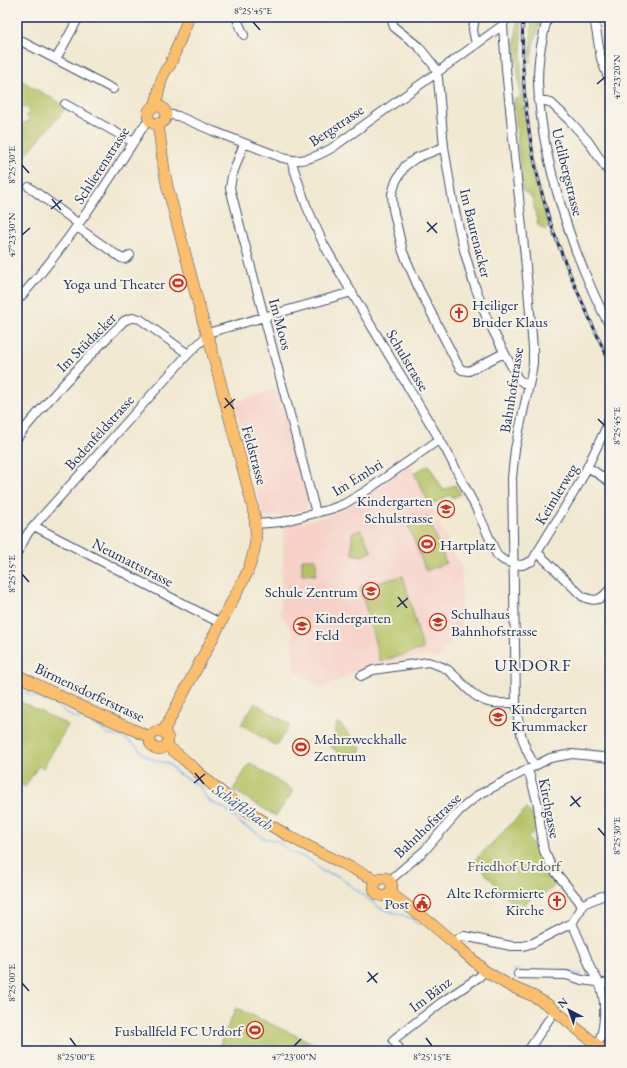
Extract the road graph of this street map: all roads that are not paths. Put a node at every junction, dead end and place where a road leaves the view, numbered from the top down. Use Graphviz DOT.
graph roads {
  1 [pos="79,17"];
  2 [pos="189,17"];
  3 [pos="394,17"];
  4 [pos="475,17"];
  5 [pos="549,17"];
  6 [pos="594,17"];
  7 [pos="239,18"];
  8 [pos="505,21"];
  9 [pos="244,35"];
  10 [pos="17,39"];
  11 [pos="476,44"];
  12 [pos="56,60"];
  13 [pos="437,73"];
  14 [pos="610,82"];
  15 [pos="113,89"];
  16 [pos="538,101"];
  17 [pos="65,104"];
  18 [pos="161,110"];
  19 [pos="154,122"];
  20 [pos="133,142"];
  21 [pos="244,143"];
  22 [pos="444,147"];
  23 [pos="291,160"];
  24 [pos="610,174"];
  25 [pos="29,186"];
  26 [pos="78,225"];
  27 [pos="130,255"];
  28 [pos="352,292"];
  29 [pos="17,300"];
  30 [pos="264,316"];
  31 [pos="610,326"];
  32 [pos="207,335"];
  33 [pos="504,353"];
  34 [pos="188,354"];
  35 [pos="528,386"];
  36 [pos="607,421"];
  37 [pos="17,438"];
  38 [pos="440,439"];
  39 [pos="588,467"];
  40 [pos="610,482"];
  41 [pos="316,513"];
  42 [pos="256,524"];
  43 [pos="34,526"];
  44 [pos="20,538"];
  45 [pos="17,553"];
  46 [pos="536,554"];
  47 [pos="513,564"];
  48 [pos="610,589"];
  49 [pos="220,622"];
  50 [pos="17,675"];
  51 [pos="361,676"];
  52 [pos="516,703"];
  53 [pos="163,732"];
  54 [pos="150,737"];
  55 [pos="166,745"];
  56 [pos="610,759"];
  57 [pos="531,767"];
  58 [pos="377,881"];
  59 [pos="389,881"];
  60 [pos="390,894"];
  61 [pos="610,894"];
  62 [pos="581,906"];
  63 [pos="572,923"];
  64 [pos="454,942"];
  65 [pos="485,971"];
  66 [pos="518,974"];
  67 [pos="600,983"];
  68 [pos="610,984"];
  69 [pos="555,1010"];
  70 [pos="600,1048"];
  71 [pos="401,1051"];
  72 [pos="528,1051"];
  1 -- 12 [label="street"];
  2 -- 18 [label="main road"];
  3 -- 13 [label="street"];
  4 -- 11 [label="street"];
  5 -- 16 [label="street, Uetlibergstrasse"];
  6 -- 14 [label="street"];
  7 -- 9 [label="street"];
  8 -- 11 [label="street, Bergstrasse"];
  8 -- 35 [label="street, Bahnhofstrasse"];
  10 -- 12 [label="street"];
  11 -- 13 [label="street, Bergstrasse"];
  12 -- 15 [label="street"];
  13 -- 22 [label="street, Im Baurenacker"];
  13 -- 23 [label="street, Bergstrasse"];
  16 -- 24 [label="street"];
  16 -- 31 [label="street, Uetlibergstrasse"];
  17 -- 20 [label="street"];
  18 -- 19 [label="main road"];
  18 -- 19 [label="main road"];
  18 -- 21 [label="street, Bergstrasse"];
  19 -- 20 [label="street, Schlierenstrasse"];
  19 -- 32 [label="main road, Feldstrasse"];
  20 -- 26 [label="street, Schlierenstrasse"];
  21 -- 23 [label="street, Bergstrasse"];
  21 -- 30 [label="street, Im Moos"];
  22 -- 33 [label="street, Im Baurenacker"];
  22 -- 33 [label="street"];
  23 -- 28 [label="street, Schulstrasse"];
  25 -- 26 [label="street"];
  26 -- 27 [label="street"];
  26 -- 29 [label="street, Schlierenstrasse"];
  28 -- 30 [label="street"];
  28 -- 38 [label="street, Schulstrasse"];
  30 -- 32 [label="street"];
  30 -- 41 [label="street, Im Moos"];
  32 -- 34 [label="street, Bodenfeldstrasse"];
  32 -- 42 [label="main road, Feldstrasse"];
  33 -- 35 [label="street, Im Baurenacker"];
  34 -- 37 [label="street, Im Stüdacker"];
  34 -- 43 [label="street, Bodenfeldstrasse"];
  35 -- 47 [label="street, Bahnhofstrasse"];
  36 -- 39 [label="street, Keimlerweg"];
  38 -- 41 [label="street, Im Embri"];
  38 -- 47 [label="street, Schulstrasse"];
  39 -- 40 [label="street"];
  39 -- 46 [label="street, Keimlerweg"];
  41 -- 42 [label="street, Im Embri"];
  42 -- 49 [label="main road, Feldstrasse"];
  43 -- 44 [label="street, Bodenfeldstrasse"];
  43 -- 49 [label="street, Neumattstrasse"];
  44 -- 45 [label="street, Bodenfeldstrasse"];
  46 -- 47 [label="street, Keimlerweg"];
  46 -- 48 [label="street"];
  47 -- 52 [label="street, Bahnhofstrasse"];
  49 -- 53 [label="main road, Feldstrasse"];
  50 -- 54 [label="main road, Birmensdorferstrasse"];
  51 -- 52 [label="street"];
  52 -- 57 [label="street, Bahnhofstrasse"];
  53 -- 54 [label="main road, Birmensdorferstrasse"];
  53 -- 55 [label="main road"];
  54 -- 55 [label="main road, Birmensdorferstrasse"];
  55 -- 58 [label="main road"];
  56 -- 57 [label="street"];
  57 -- 59 [label="street, Bahnhofstrasse"];
  57 -- 62 [label="street, Kirchgasse"];
  58 -- 59 [label="main road"];
  58 -- 60 [label="main road"];
  59 -- 60 [label="main road"];
  60 -- 64 [label="main road"];
  61 -- 62 [label="street"];
  62 -- 63 [label="street"];
  63 -- 64 [label="street"];
  63 -- 67 [label="street"];
  64 -- 65 [label="main road"];
  65 -- 69 [label="main road"];
  65 -- 71 [label="street, Im Bänz"];
  66 -- 67 [label="street"];
  67 -- 68 [label="street"];
  67 -- 70 [label="street"];
  69 -- 70 [label="main road"];
  69 -- 72 [label="street"];
}
